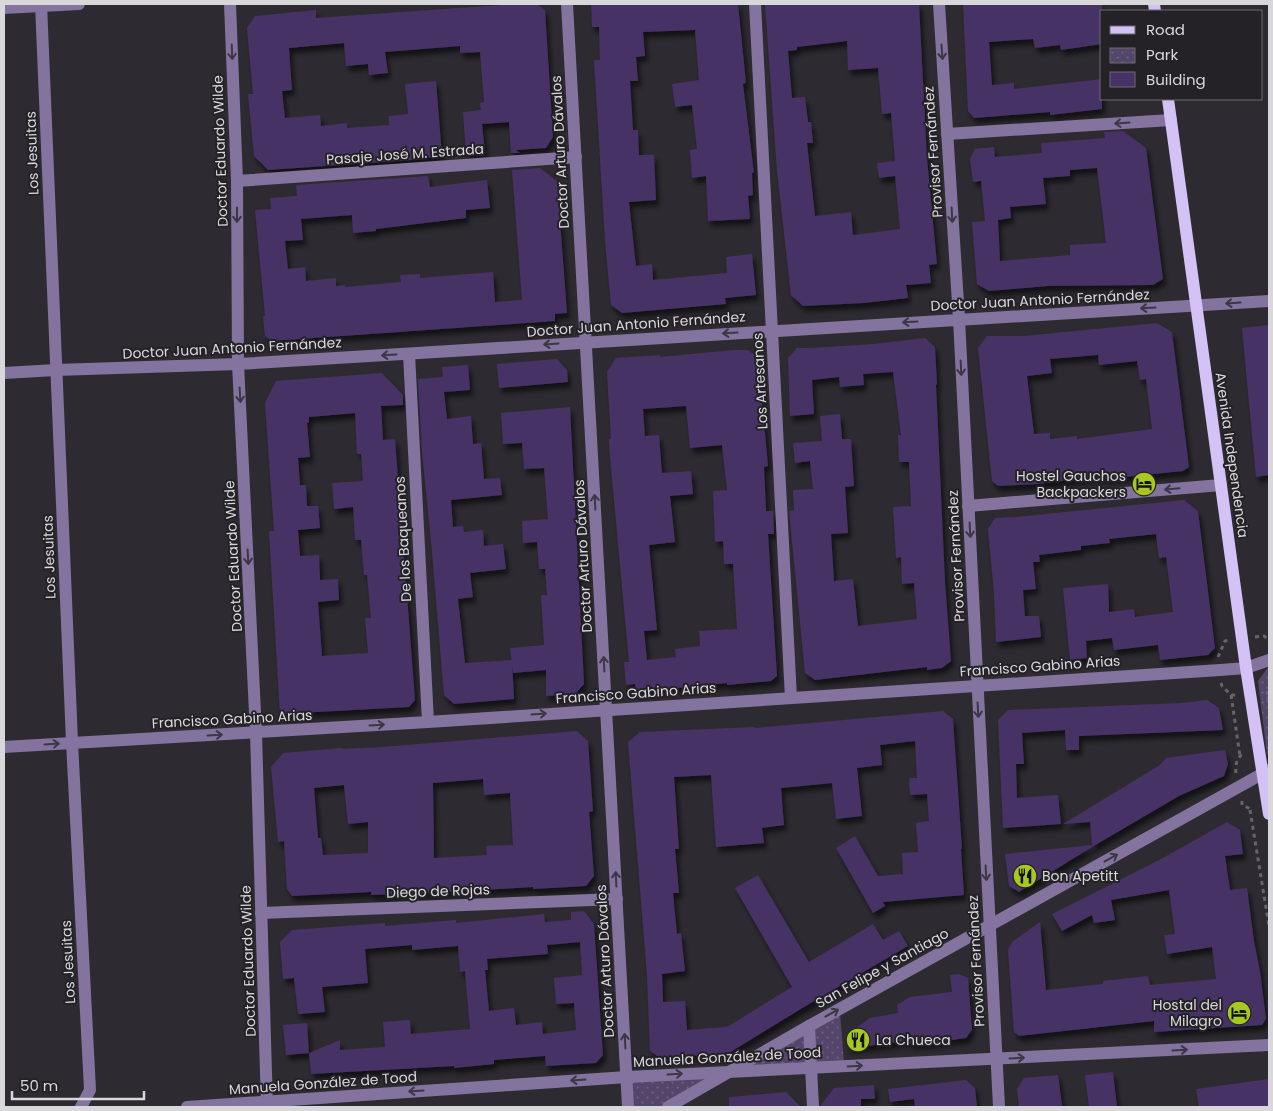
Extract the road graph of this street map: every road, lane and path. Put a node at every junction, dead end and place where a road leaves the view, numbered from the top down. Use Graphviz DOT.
graph roads {
  1 [pos="79,4"];
  2 [pos="230,4"];
  3 [pos="567,4"];
  4 [pos="755,4"];
  5 [pos="939,4"];
  6 [pos="41,5"];
  7 [pos="4,8"];
  8 [pos="1168,100"];
  9 [pos="1171,120"];
  10 [pos="948,134"];
  11 [pos="576,157"];
  12 [pos="236,181"];
  13 [pos="1269,301"];
  14 [pos="1196,306"];
  15 [pos="959,320"];
  16 [pos="773,330"];
  17 [pos="586,342"];
  18 [pos="409,354"];
  19 [pos="238,364"];
  20 [pos="56,370"];
  21 [pos="4,373"];
  22 [pos="1221,485"];
  23 [pos="968,506"];
  24 [pos="1242,638"];
  25 [pos="1269,660"];
  26 [pos="1246,668"];
  27 [pos="1220,670"];
  28 [pos="977,685"];
  29 [pos="1267,691"];
  30 [pos="1250,693"];
  31 [pos="1231,695"];
  32 [pos="791,698"];
  33 [pos="1269,708"];
  34 [pos="606,710"];
  35 [pos="428,722"];
  36 [pos="256,733"];
  37 [pos="72,742"];
  38 [pos="1258,745"];
  39 [pos="4,747"];
  40 [pos="1240,756"];
  41 [pos="1266,772"];
  42 [pos="1238,787"];
  43 [pos="1267,801"];
  44 [pos="1250,810"];
  45 [pos="1269,814"];
  46 [pos="617,899"];
  47 [pos="261,913"];
  48 [pos="989,926"];
  49 [pos="1269,926"];
  50 [pos="809,1026"];
  51 [pos="1269,1045"];
  52 [pos="996,1059"];
  53 [pos="811,1068"];
  54 [pos="731,1072"];
  55 [pos="627,1077"];
  56 [pos="267,1104"];
  57 [pos="81,1107"];
  58 [pos="187,1107"];
  59 [pos="628,1107"];
  60 [pos="668,1107"];
  61 [pos="813,1107"];
  62 [pos="999,1107"];
  1 -- 6 [label="street"];
  2 -- 12 [label="street, Doctor Eduardo Wilde, one-way"];
  3 -- 11 [label="street, Doctor Arturo Dávalos"];
  4 -- 16 [label="street, Los Artesanos"];
  5 -- 10 [label="street, Provisor Fernández, one-way"];
  6 -- 7 [label="street"];
  6 -- 20 [label="street, Los Jesuitas"];
  8 -- 9 [label="main road, Avenida Independencia"];
  9 -- 10 [label="street, one-way"];
  9 -- 14 [label="main road, Avenida Independencia"];
  10 -- 15 [label="street, Provisor Fernández, one-way"];
  11 -- 12 [label="street, Pasaje José M. Estrada"];
  11 -- 17 [label="street, Doctor Arturo Dávalos"];
  12 -- 19 [label="street, Doctor Eduardo Wilde, one-way"];
  13 -- 14 [label="street, Doctor Juan Antonio Fernández, one-way"];
  14 -- 15 [label="street, Doctor Juan Antonio Fernández, one-way"];
  14 -- 22 [label="main road, Avenida Independencia"];
  15 -- 16 [label="street, Doctor Juan Antonio Fernández, one-way"];
  15 -- 23 [label="street, Provisor Fernández, one-way"];
  16 -- 17 [label="street, Doctor Juan Antonio Fernández, one-way"];
  16 -- 32 [label="street, Los Artesanos"];
  17 -- 18 [label="street, Doctor Juan Antonio Fernández, one-way"];
  34 -- 17 [label="street, Doctor Arturo Dávalos, one-way"];
  18 -- 19 [label="street, Doctor Juan Antonio Fernández, one-way"];
  18 -- 35 [label="street, De los Baqueanos"];
  19 -- 20 [label="street, Doctor Juan Antonio Fernández"];
  19 -- 36 [label="street, Doctor Eduardo Wilde, one-way"];
  20 -- 21 [label="street, Doctor Juan Antonio Fernández"];
  20 -- 37 [label="street, Los Jesuitas"];
  22 -- 23 [label="street, one-way"];
  22 -- 24 [label="main road, Avenida Independencia"];
  23 -- 28 [label="street, Provisor Fernández, one-way"];
  24 -- 26 [label="main road, Avenida Independencia"];
  24 -- 27 [label="path"];
  25 -- 26 [label="street, Francisco Gabino Arias"];
  26 -- 27 [label="street, Francisco Gabino Arias"];
  26 -- 30 [label="main road, Avenida Independencia"];
  27 -- 28 [label="street, Francisco Gabino Arias"];
  27 -- 31 [label="path"];
  28 -- 32 [label="street, Francisco Gabino Arias"];
  28 -- 48 [label="street, Provisor Fernández, one-way"];
  29 -- 33 [label="path"];
  30 -- 31 [label="path"];
  30 -- 38 [label="main road, Avenida Independencia"];
  31 -- 40 [label="path"];
  32 -- 34 [label="street, Francisco Gabino Arias"];
  35 -- 34 [label="street, Francisco Gabino Arias, one-way"];
  46 -- 34 [label="street, Doctor Arturo Dávalos, one-way"];
  36 -- 35 [label="street, Francisco Gabino Arias, one-way"];
  37 -- 36 [label="street, Francisco Gabino Arias, one-way"];
  36 -- 47 [label="street, Doctor Eduardo Wilde"];
  39 -- 37 [label="street, Francisco Gabino Arias, one-way"];
  37 -- 57 [label="street, Los Jesuitas"];
  38 -- 40 [label="path"];
  38 -- 41 [label="main road, Avenida Independencia"];
  40 -- 42 [label="path"];
  41 -- 42 [label="street, San Felipe y Santiago"];
  41 -- 43 [label="main road, Avenida Independencia"];
  42 -- 44 [label="path"];
  48 -- 42 [label="street, San Felipe y Santiago, one-way"];
  43 -- 44 [label="path"];
  43 -- 45 [label="main road, Avenida Independencia"];
  44 -- 49 [label="path"];
  46 -- 47 [label="street, Diego de Rojas"];
  55 -- 46 [label="street, Doctor Arturo Dávalos, one-way"];
  47 -- 56 [label="street, Doctor Eduardo Wilde"];
  50 -- 48 [label="street, San Felipe y Santiago, one-way"];
  48 -- 52 [label="street, Provisor Fernández"];
  50 -- 53 [label="street"];
  50 -- 54 [label="street, San Felipe y Santiago"];
  52 -- 51 [label="street, Manuela González de Tood, one-way"];
  53 -- 52 [label="street, Manuela González de Tood, one-way"];
  52 -- 62 [label="street, Provisor Fernández"];
  53 -- 54 [label="street, Manuela González de Tood"];
  53 -- 61 [label="street"];
  55 -- 54 [label="street, Manuela González de Tood, one-way"];
  54 -- 60 [label="street, San Felipe y Santiago"];
  55 -- 56 [label="street, Manuela González de Tood, one-way"];
  55 -- 59 [label="street, Doctor Arturo Dávalos"];
  56 -- 58 [label="street, Manuela González de Tood"];
}
